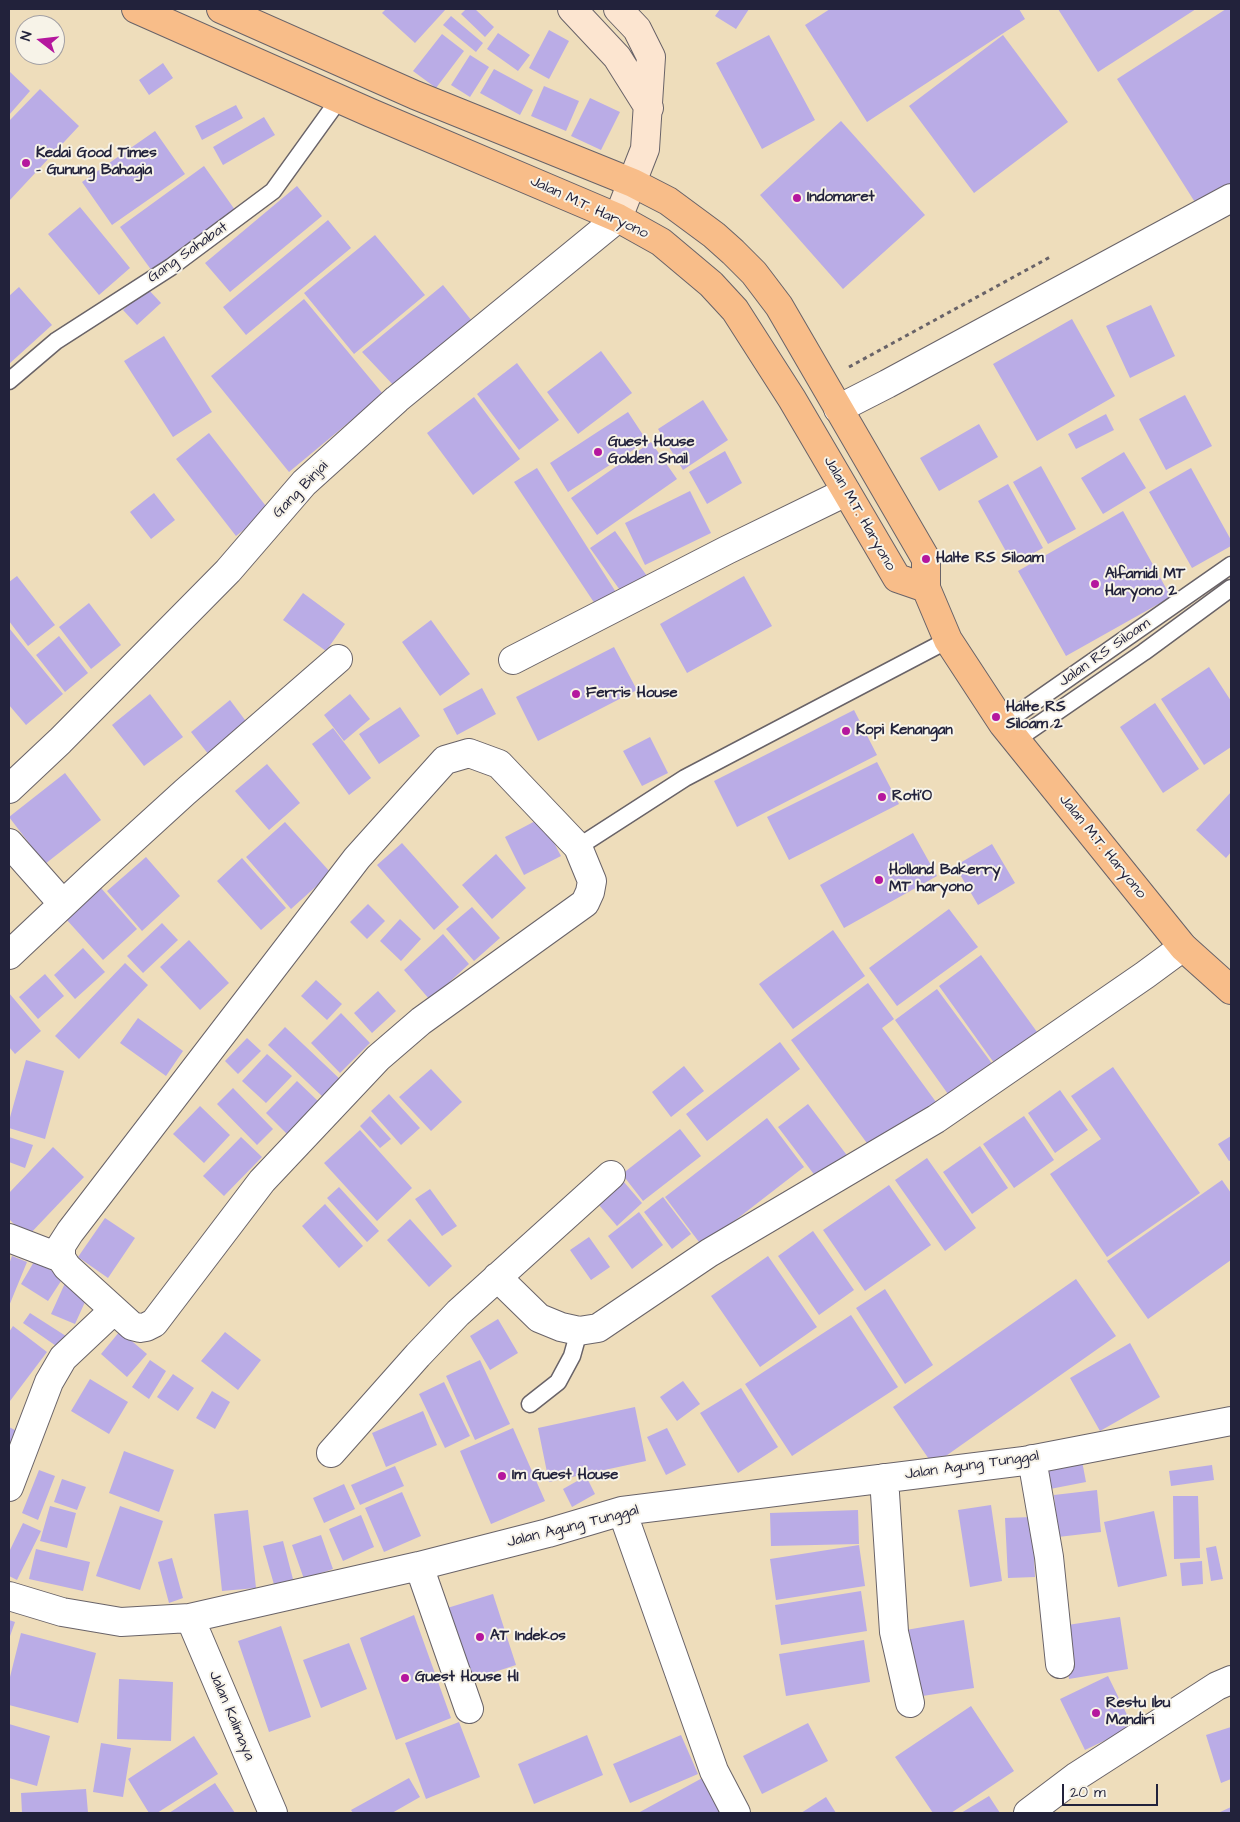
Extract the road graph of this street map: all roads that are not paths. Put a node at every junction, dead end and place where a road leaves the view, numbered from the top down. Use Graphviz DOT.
graph roads {
  1 [pos="136,9"];
  2 [pos="221,9"];
  3 [pos="572,9"];
  4 [pos="618,9"];
  5 [pos="340,98"];
  6 [pos="649,108"];
  7 [pos="633,183"];
  8 [pos="1231,198"];
  9 [pos="618,218"];
  10 [pos="9,381"];
  11 [pos="838,409"];
  12 [pos="846,492"];
  13 [pos="1231,565"];
  14 [pos="926,588"];
  15 [pos="1231,588"];
  16 [pos="948,640"];
  17 [pos="338,659"];
  18 [pos="512,660"];
  19 [pos="1009,732"];
  20 [pos="9,789"];
  21 [pos="9,843"];
  22 [pos="578,846"];
  23 [pos="63,904"];
  24 [pos="1183,947"];
  25 [pos="9,955"];
  26 [pos="1231,990"];
  27 [pos="611,1175"];
  28 [pos="9,1238"];
  29 [pos="61,1258"];
  30 [pos="497,1277"];
  31 [pos="114,1310"];
  32 [pos="579,1331"];
  33 [pos="530,1404"];
  34 [pos="1231,1421"];
  35 [pos="331,1453"];
  36 [pos="1032,1459"];
  37 [pos="884,1478"];
  38 [pos="9,1487"];
  39 [pos="622,1511"];
  40 [pos="419,1566"];
  41 [pos="9,1596"];
  42 [pos="190,1618"];
  43 [pos="1060,1664"];
  44 [pos="1231,1680"];
  45 [pos="910,1704"];
  46 [pos="469,1709"];
  47 [pos="273,1813"];
  48 [pos="736,1813"];
  49 [pos="1028,1813"];
  1 -- 5 [label="main road, Jalan M.T. Haryono"];
  2 -- 7 [label="main road, Jalan M.T. Haryono"];
  3 -- 6 [label="street"];
  4 -- 6 [label="street"];
  5 -- 9 [label="main road, Jalan M.T. Haryono"];
  5 -- 10 [label="lane, Gang Sahabat"];
  6 -- 7 [label="street"];
  7 -- 9 [label="street"];
  7 -- 11 [label="main road, Jalan M.T. Haryono"];
  8 -- 11 [label="street"];
  9 -- 12 [label="main road, Jalan M.T. Haryono"];
  9 -- 20 [label="street, Gang Binjai"];
  11 -- 14 [label="main road, Jalan M.T. Haryono"];
  12 -- 14 [label="main road, Jalan M.T. Haryono"];
  12 -- 18 [label="street"];
  13 -- 19 [label="lane, Jalan RS Siloam"];
  14 -- 16 [label="main road, Jalan M.T. Haryono"];
  15 -- 19 [label="lane, Jalan RS Siloam"];
  16 -- 19 [label="main road, Jalan M.T. Haryono"];
  16 -- 22 [label="lane"];
  17 -- 23 [label="street"];
  19 -- 24 [label="main road, Jalan M.T. Haryono"];
  21 -- 23 [label="street"];
  22 -- 29 [label="street"];
  22 -- 31 [label="street"];
  23 -- 25 [label="street"];
  24 -- 26 [label="main road, Jalan M.T. Haryono"];
  24 -- 32 [label="street"];
  27 -- 30 [label="street"];
  28 -- 29 [label="street"];
  29 -- 31 [label="street"];
  30 -- 32 [label="street"];
  30 -- 35 [label="street"];
  31 -- 38 [label="street"];
  32 -- 33 [label="lane"];
  34 -- 36 [label="street, Jalan Agung Tunggal"];
  36 -- 37 [label="street, Jalan Agung Tunggal"];
  36 -- 43 [label="street"];
  37 -- 39 [label="street, Jalan Agung Tunggal"];
  37 -- 45 [label="street"];
  39 -- 40 [label="street, Jalan Agung Tunggal"];
  39 -- 48 [label="street"];
  40 -- 42 [label="street, Jalan Agung Tunggal"];
  40 -- 46 [label="street"];
  41 -- 42 [label="street, Jalan Agung Tunggal"];
  42 -- 47 [label="street, Jalan Kalimaya"];
  44 -- 49 [label="street"];
}
